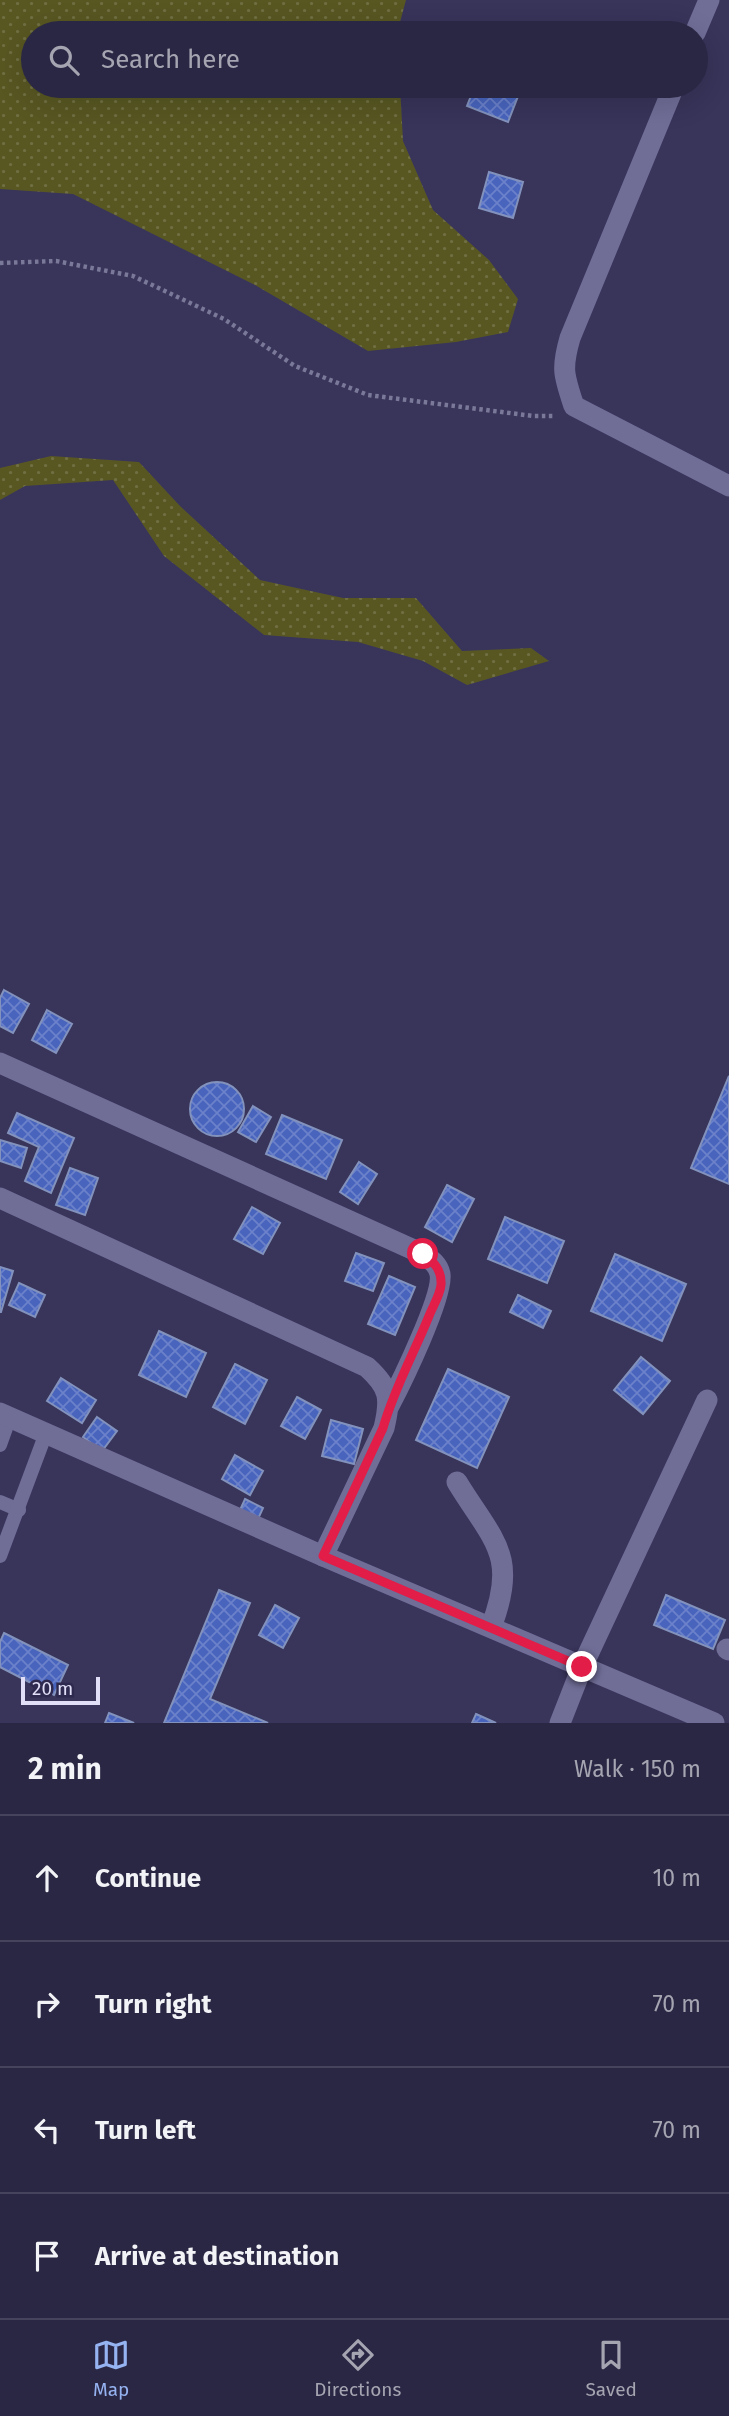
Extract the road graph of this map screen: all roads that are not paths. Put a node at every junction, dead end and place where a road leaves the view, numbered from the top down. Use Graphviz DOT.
graph roads {
  1 [pos="709,0"];
  2 [pos="700,21"];
  3 [pos="669,98"];
  4 [pos="729,486"];
  5 [pos="0,1063"];
  6 [pos="0,1198"];
  7 [pos="707,1400"];
  8 [pos="389,1406"];
  9 [pos="5,1415"];
  10 [pos="46,1433"];
  11 [pos="0,1445"];
  12 [pos="457,1482"];
  13 [pos="0,1502"];
  14 [pos="19,1510"];
  15 [pos="0,1556"];
  16 [pos="323,1556"];
  17 [pos="491,1626"];
  18 [pos="582,1667"];
  19 [pos="560,1723"];
  20 [pos="714,1723"];
  1 -- 2 [label="street"];
  3 -- 4 [label="street"];
  5 -- 8 [label="street"];
  6 -- 8 [label="street"];
  7 -- 18 [label="street"];
  8 -- 16 [label="street"];
  9 -- 10 [label="street"];
  9 -- 11 [label="lane"];
  10 -- 14 [label="lane"];
  10 -- 16 [label="street"];
  12 -- 17 [label="street"];
  13 -- 14 [label="lane"];
  14 -- 15 [label="lane"];
  16 -- 17 [label="street"];
  17 -- 18 [label="street"];
  18 -- 19 [label="street"];
  18 -- 20 [label="street"];
}
